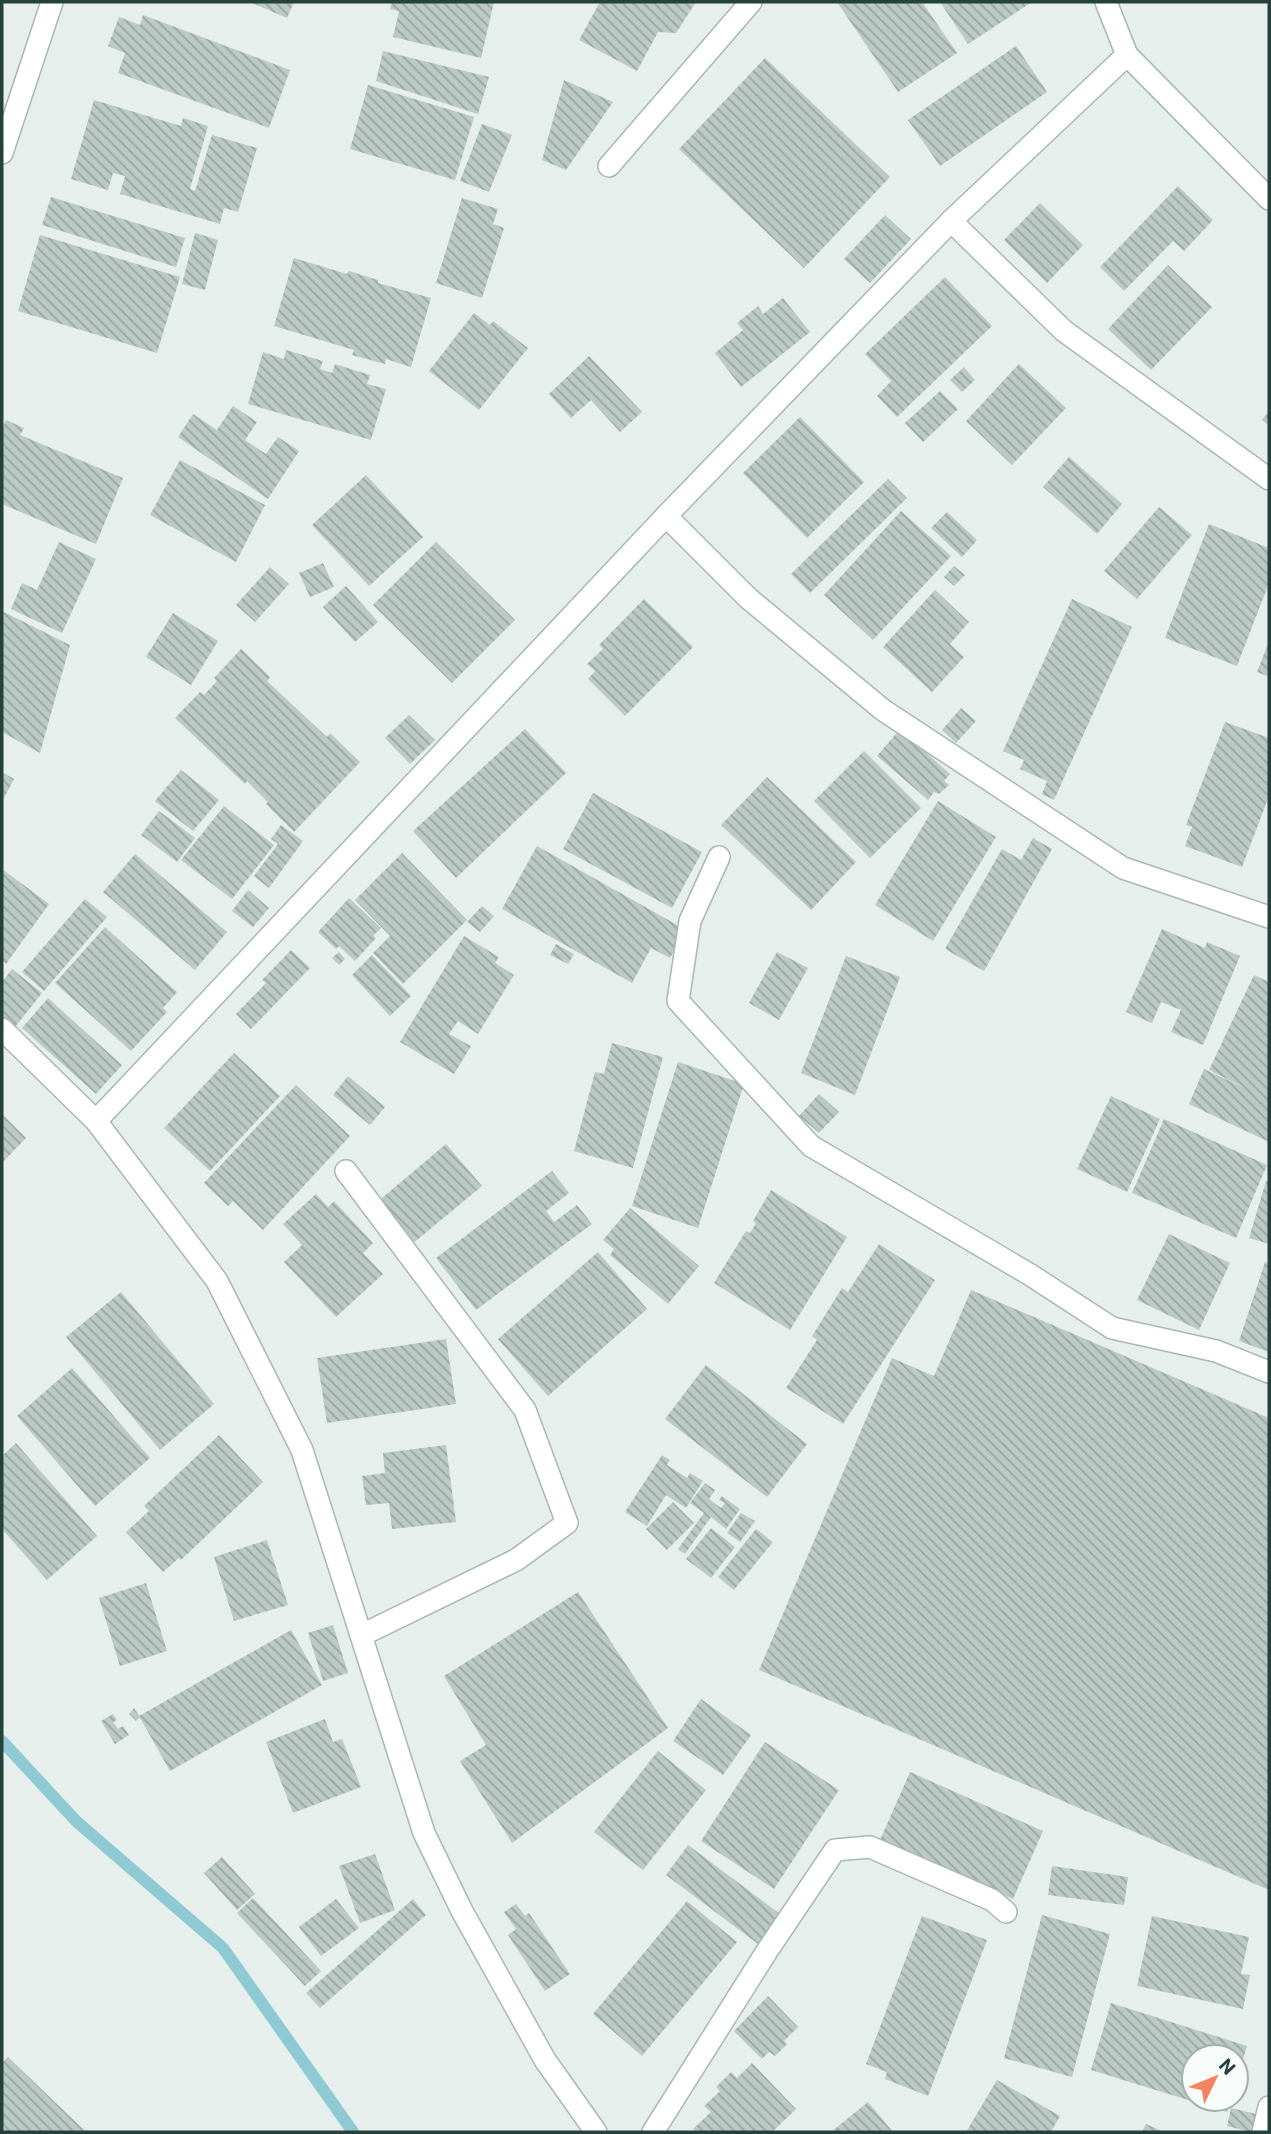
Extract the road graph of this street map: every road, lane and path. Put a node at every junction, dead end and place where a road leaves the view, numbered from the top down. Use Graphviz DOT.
graph roads {
  1 [pos="52,2"];
  2 [pos="751,2"];
  3 [pos="1105,2"];
  4 [pos="1127,55"];
  5 [pos="2,153"];
  6 [pos="609,166"];
  7 [pos="1269,199"];
  8 [pos="951,221"];
  9 [pos="1269,479"];
  10 [pos="666,516"];
  11 [pos="719,856"];
  12 [pos="1269,917"];
  13 [pos="2,1029"];
  14 [pos="96,1121"];
  15 [pos="346,1171"];
  16 [pos="1269,1372"];
  17 [pos="362,1635"];
  18 [pos="1006,1912"];
  19 [pos="1269,2107"];
  20 [pos="596,2132"];
  21 [pos="653,2132"];
  22 [pos="1263,2132"];
  1 -- 5 [label="street"];
  2 -- 6 [label="street"];
  3 -- 4 [label="street"];
  4 -- 7 [label="street"];
  4 -- 8 [label="street"];
  8 -- 9 [label="street"];
  8 -- 10 [label="street"];
  10 -- 12 [label="street"];
  10 -- 14 [label="street"];
  11 -- 16 [label="street"];
  13 -- 14 [label="street"];
  14 -- 17 [label="street"];
  15 -- 17 [label="street"];
  17 -- 20 [label="street"];
  18 -- 21 [label="street"];
  19 -- 22 [label="street"];
}
